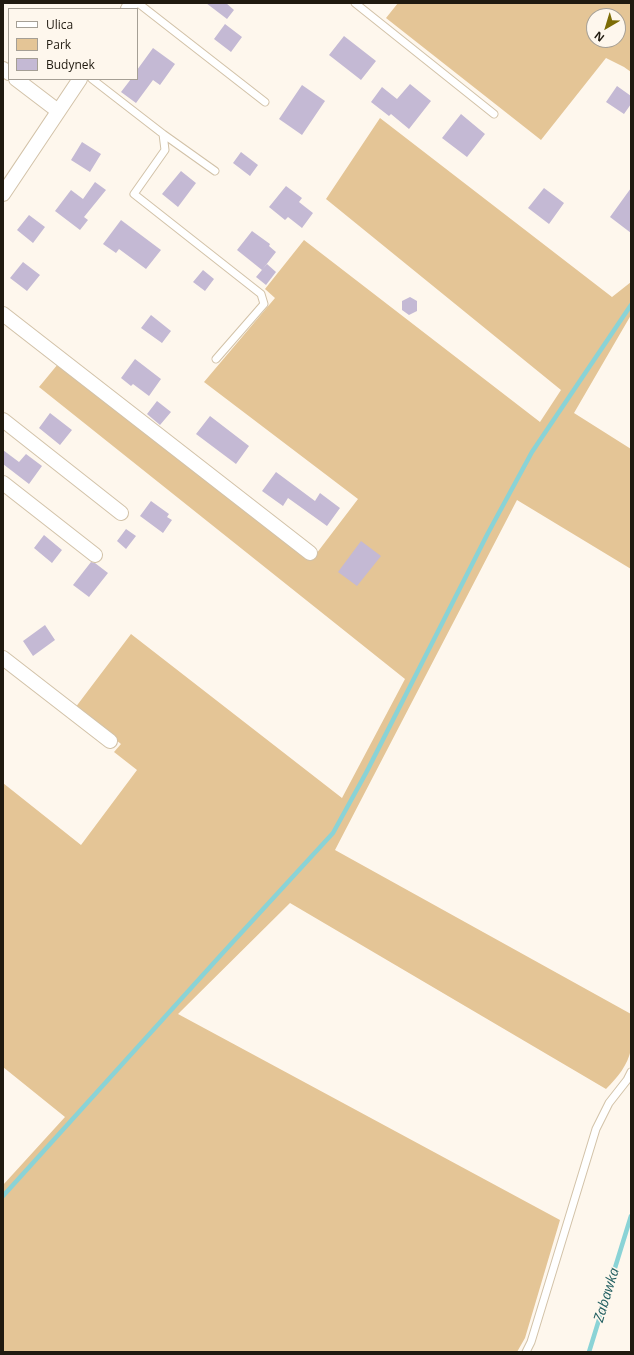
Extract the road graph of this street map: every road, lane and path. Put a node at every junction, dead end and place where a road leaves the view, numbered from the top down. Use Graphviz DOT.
graph roads {
  1 [pos="138,3"];
  2 [pos="355,3"];
  3 [pos="17,80"];
  4 [pos="79,80"];
  5 [pos="93,80"];
  6 [pos="265,102"];
  7 [pos="58,111"];
  8 [pos="494,114"];
  9 [pos="163,134"];
  10 [pos="215,171"];
  11 [pos="4,191"];
  12 [pos="3,314"];
  13 [pos="216,359"];
  14 [pos="3,420"];
  15 [pos="3,483"];
  16 [pos="121,513"];
  17 [pos="310,553"];
  18 [pos="95,555"];
  19 [pos="3,658"];
  20 [pos="110,741"];
  21 [pos="631,1072"];
  22 [pos="526,1352"];
  1 -- 6 [label="lane"];
  2 -- 8 [label="lane"];
  3 -- 7 [label="street"];
  4 -- 7 [label="street"];
  5 -- 9 [label="lane"];
  7 -- 11 [label="street"];
  9 -- 10 [label="lane"];
  9 -- 13 [label="lane"];
  12 -- 17 [label="street"];
  14 -- 16 [label="street"];
  15 -- 18 [label="street"];
  19 -- 20 [label="street"];
  21 -- 22 [label="lane"];
}
